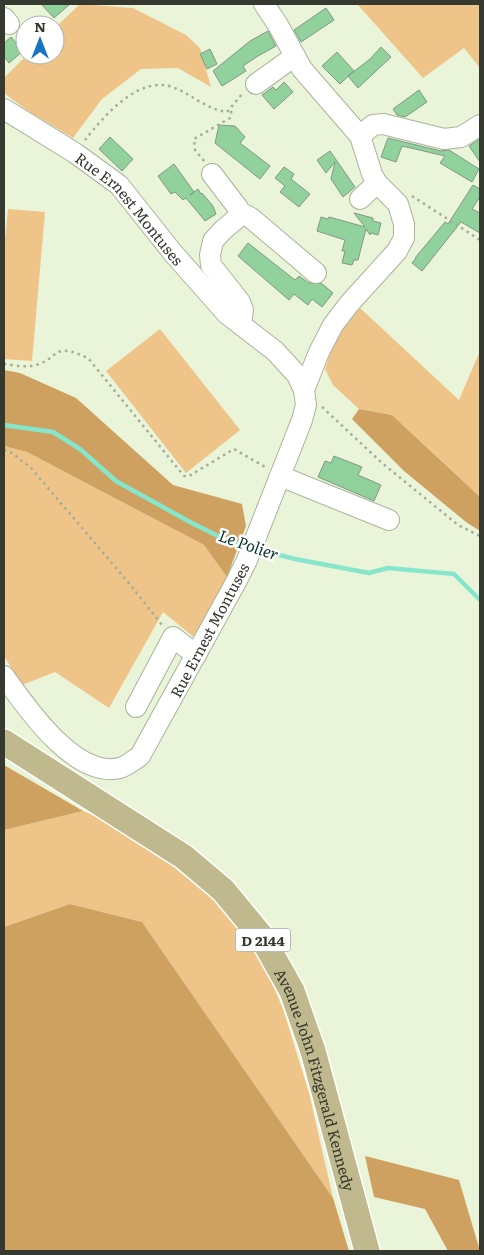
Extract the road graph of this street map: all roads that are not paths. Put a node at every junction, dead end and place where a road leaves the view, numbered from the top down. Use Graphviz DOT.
graph roads {
  1 [pos="267,5"];
  2 [pos="295,56"];
  3 [pos="256,84"];
  4 [pos="4,109"];
  5 [pos="480,125"];
  6 [pos="360,136"];
  7 [pos="212,174"];
  8 [pos="377,184"];
  9 [pos="360,199"];
  10 [pos="241,215"];
  11 [pos="316,273"];
  12 [pos="241,325"];
  13 [pos="304,390"];
  14 [pos="280,476"];
  15 [pos="389,520"];
  16 [pos="196,656"];
  17 [pos="4,676"];
  18 [pos="136,707"];
  19 [pos="4,742"];
  20 [pos="367,1251"];
  1 -- 2 [label="street"];
  2 -- 3 [label="street"];
  2 -- 6 [label="street"];
  4 -- 12 [label="street, Rue Ernest Montuses"];
  5 -- 6 [label="street"];
  6 -- 8 [label="street"];
  7 -- 10 [label="street"];
  8 -- 9 [label="street"];
  8 -- 13 [label="street"];
  10 -- 11 [label="street"];
  10 -- 12 [label="street"];
  12 -- 13 [label="street, Rue Ernest Montuses"];
  13 -- 14 [label="street, Rue Ernest Montuses"];
  14 -- 15 [label="street"];
  14 -- 16 [label="street, Rue Ernest Montuses"];
  16 -- 17 [label="street, Rue Ernest Montuses"];
  16 -- 18 [label="street"];
  19 -- 20 [label="main road, Avenue John Fitzgerald Kennedy / D 2144"];
}
